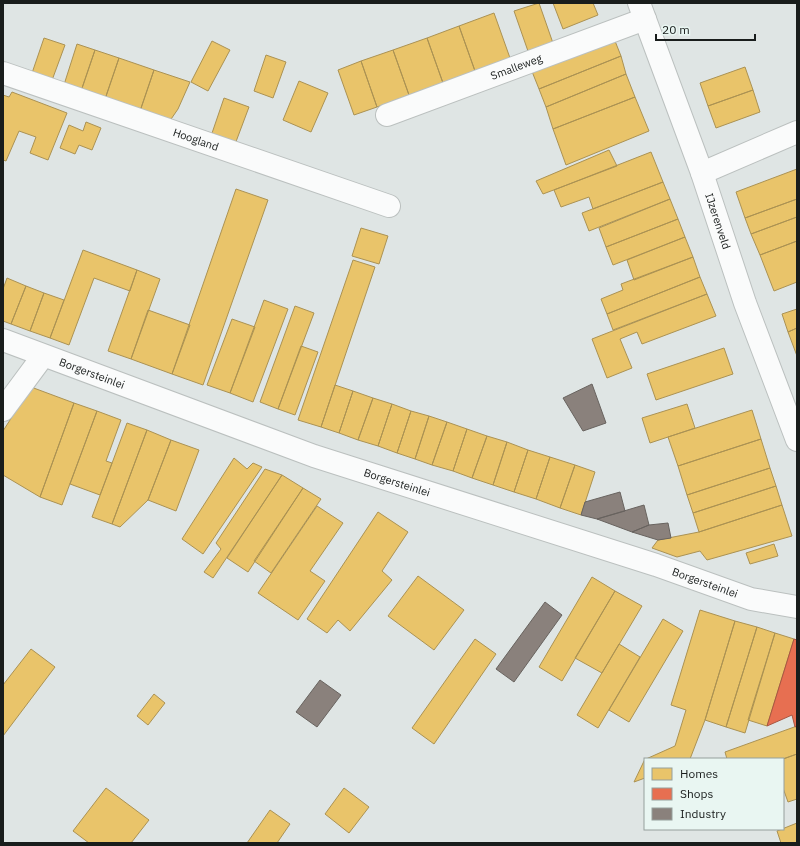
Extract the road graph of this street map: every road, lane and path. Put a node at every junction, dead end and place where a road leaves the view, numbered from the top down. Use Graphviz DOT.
graph roads {
  1 [pos="642,11"];
  2 [pos="3,72"];
  3 [pos="387,115"];
  4 [pos="797,132"];
  5 [pos="702,173"];
  6 [pos="389,206"];
  7 [pos="3,340"];
  8 [pos="43,356"];
  9 [pos="3,410"];
  10 [pos="797,440"];
  11 [pos="797,607"];
  1 -- 3 [label="street, Smalleweg"];
  1 -- 5 [label="street, IJzerenveld"];
  2 -- 6 [label="street, Hoogland"];
  4 -- 5 [label="street"];
  5 -- 10 [label="street, IJzerenveld"];
  7 -- 8 [label="street, Borgersteinlei"];
  8 -- 9 [label="street"];
  8 -- 11 [label="street, Borgersteinlei"];
}
